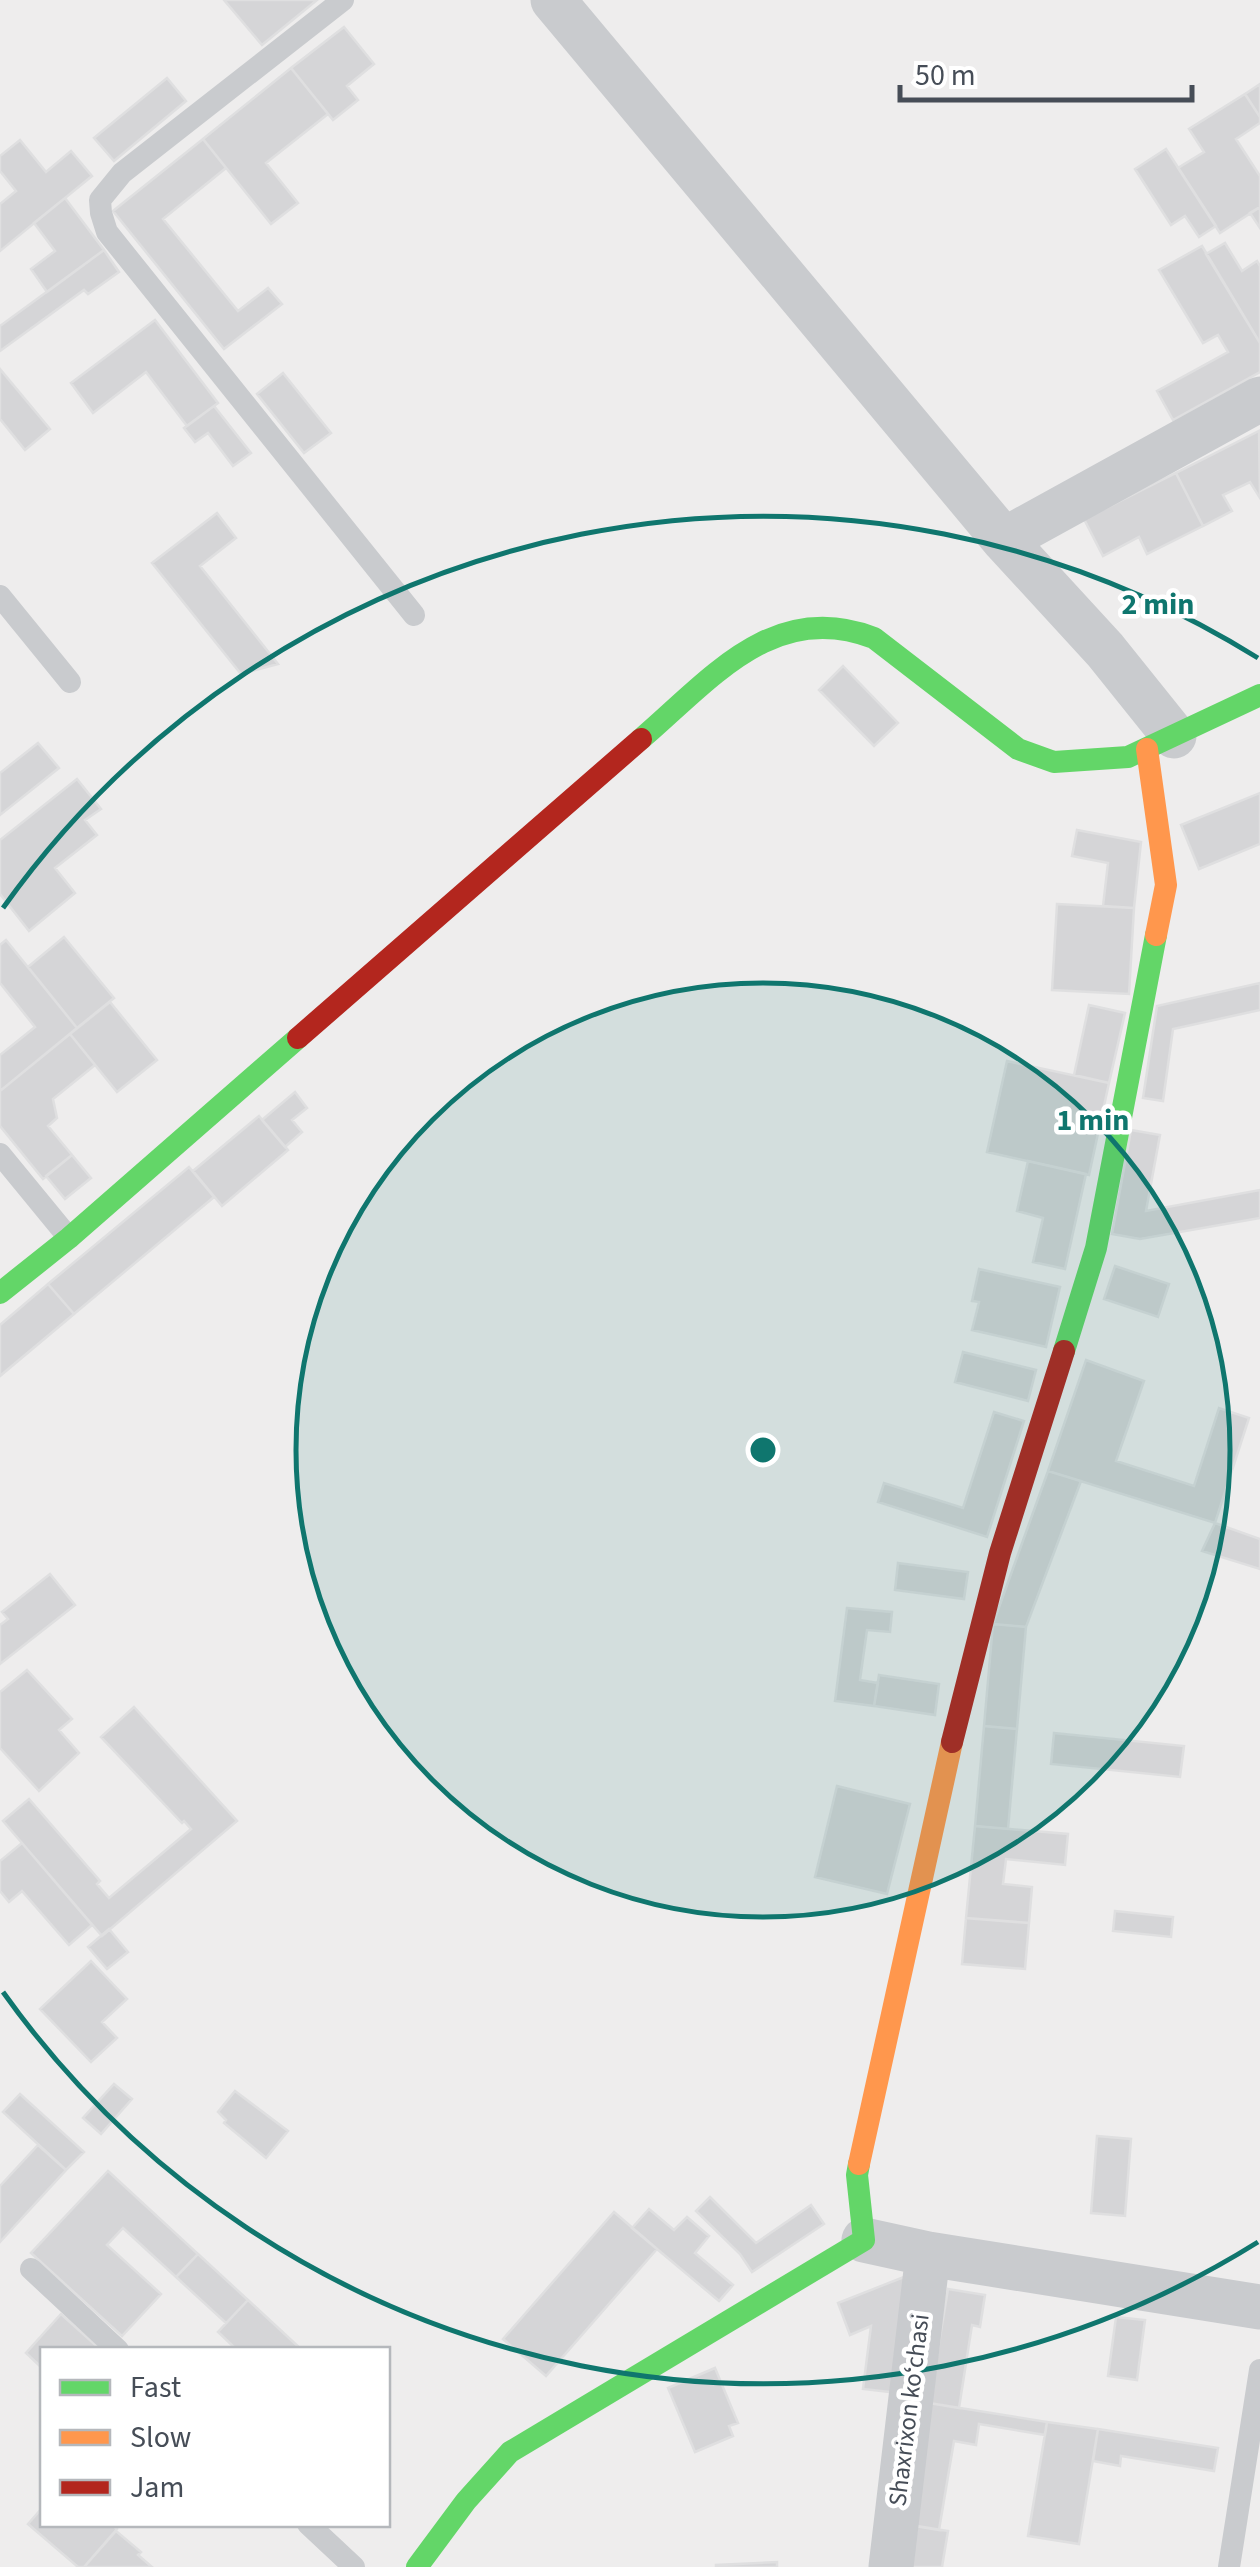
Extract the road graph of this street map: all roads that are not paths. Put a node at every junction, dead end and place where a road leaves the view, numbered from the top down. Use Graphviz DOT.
graph roads {
  1 [pos="343,0"];
  2 [pos="553,0"];
  3 [pos="1260,398"];
  4 [pos="1004,540"];
  5 [pos="0,596"];
  6 [pos="414,614"];
  7 [pos="70,682"];
  8 [pos="1260,696"];
  9 [pos="1161,743"];
  10 [pos="0,1154"];
  11 [pos="69,1238"];
  12 [pos="0,1293"];
  13 [pos="864,2240"];
  14 [pos="928,2254"];
  15 [pos="31,2269"];
  16 [pos="1260,2308"];
  17 [pos="115,2347"];
  18 [pos="1260,2370"];
  19 [pos="311,2527"];
  20 [pos="354,2567"];
  21 [pos="417,2567"];
  22 [pos="890,2567"];
  23 [pos="1229,2567"];
  1 -- 6 [label="lane"];
  2 -- 4 [label="street"];
  3 -- 4 [label="street"];
  4 -- 9 [label="street"];
  5 -- 7 [label="lane"];
  8 -- 9 [label="street"];
  9 -- 11 [label="street"];
  9 -- 13 [label="street"];
  10 -- 11 [label="lane"];
  11 -- 12 [label="street"];
  13 -- 14 [label="street"];
  13 -- 21 [label="street"];
  14 -- 16 [label="street"];
  14 -- 22 [label="street, Shaxrixon koʻchasi"];
  15 -- 17 [label="lane"];
  18 -- 23 [label="lane"];
  19 -- 20 [label="lane"];
}
